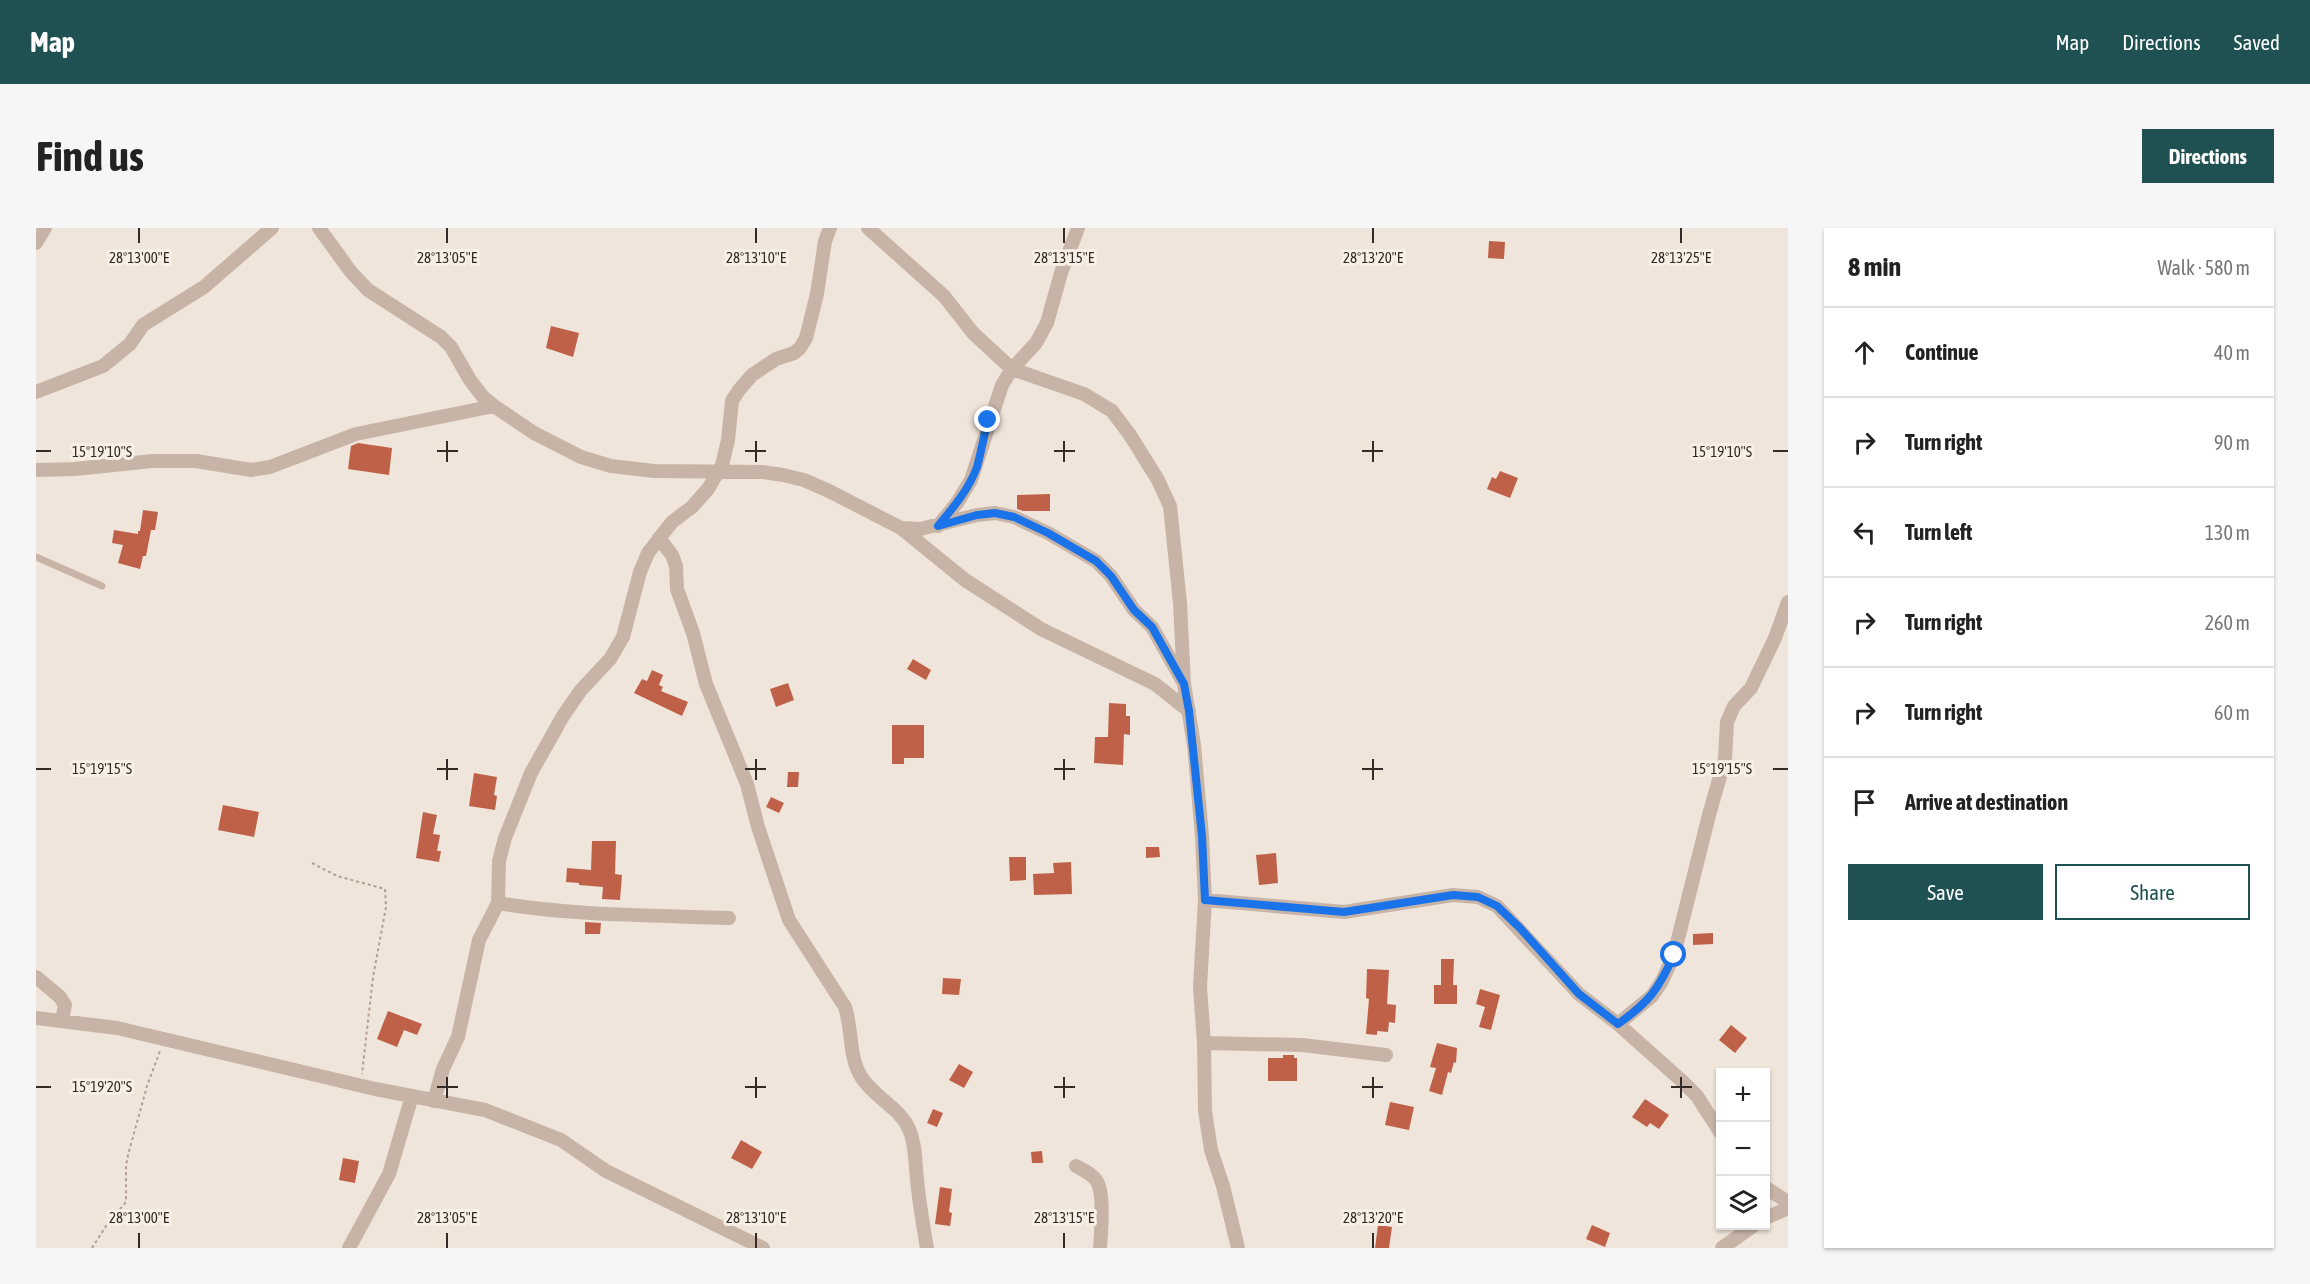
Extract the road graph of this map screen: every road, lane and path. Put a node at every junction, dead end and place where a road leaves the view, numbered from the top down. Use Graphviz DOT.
graph roads {
  1 [pos="45,228"];
  2 [pos="272,228"];
  3 [pos="319,228"];
  4 [pos="830,228"];
  5 [pos="868,228"];
  6 [pos="1078,228"];
  7 [pos="36,243"];
  8 [pos="1012,369"];
  9 [pos="36,392"];
  10 [pos="495,406"];
  11 [pos="36,470"];
  12 [pos="716,473"];
  13 [pos="938,526"];
  14 [pos="901,528"];
  15 [pos="659,538"];
  16 [pos="36,557"];
  17 [pos="102,586"];
  18 [pos="1788,602"];
  19 [pos="1184,684"];
  20 [pos="1189,711"];
  21 [pos="312,863"];
  22 [pos="1205,900"];
  23 [pos="498,903"];
  24 [pos="729,918"];
  25 [pos="36,977"];
  26 [pos="36,1018"];
  27 [pos="62,1020"];
  28 [pos="1618,1024"];
  29 [pos="163,1040"];
  30 [pos="1204,1043"];
  31 [pos="1386,1054"];
  32 [pos="361,1085"];
  33 [pos="412,1096"];
  34 [pos="434,1101"];
  35 [pos="1716,1126"];
  36 [pos="1076,1166"];
  37 [pos="1770,1191"];
  38 [pos="1788,1202"];
  39 [pos="1788,1208"];
  40 [pos="1770,1216"];
  41 [pos="1747,1230"];
  42 [pos="92,1248"];
  43 [pos="349,1248"];
  44 [pos="764,1248"];
  45 [pos="927,1248"];
  46 [pos="1100,1248"];
  47 [pos="1238,1248"];
  48 [pos="1722,1248"];
  1 -- 7 [label="street"];
  2 -- 9 [label="street"];
  3 -- 10 [label="street"];
  4 -- 12 [label="street"];
  5 -- 8 [label="street"];
  6 -- 8 [label="street"];
  8 -- 13 [label="street"];
  8 -- 19 [label="street"];
  10 -- 11 [label="street"];
  10 -- 12 [label="street"];
  12 -- 14 [label="street"];
  12 -- 15 [label="street"];
  13 -- 14 [label="street"];
  13 -- 19 [label="street"];
  14 -- 20 [label="street"];
  15 -- 23 [label="street"];
  15 -- 45 [label="street"];
  16 -- 17 [label="lane"];
  18 -- 28 [label="street"];
  19 -- 20 [label="street"];
  20 -- 22 [label="street"];
  21 -- 32 [label="path"];
  22 -- 28 [label="street"];
  22 -- 30 [label="street"];
  23 -- 24 [label="street"];
  23 -- 34 [label="street"];
  25 -- 27 [label="street"];
  26 -- 27 [label="street"];
  27 -- 29 [label="street"];
  28 -- 35 [label="street"];
  29 -- 32 [label="street"];
  29 -- 42 [label="path"];
  30 -- 31 [label="street"];
  30 -- 47 [label="street"];
  32 -- 33 [label="street"];
  33 -- 34 [label="street"];
  33 -- 43 [label="street"];
  34 -- 44 [label="street"];
  36 -- 46 [label="street"];
  37 -- 38 [label="street"];
  39 -- 40 [label="street"];
  41 -- 48 [label="street"];
}
